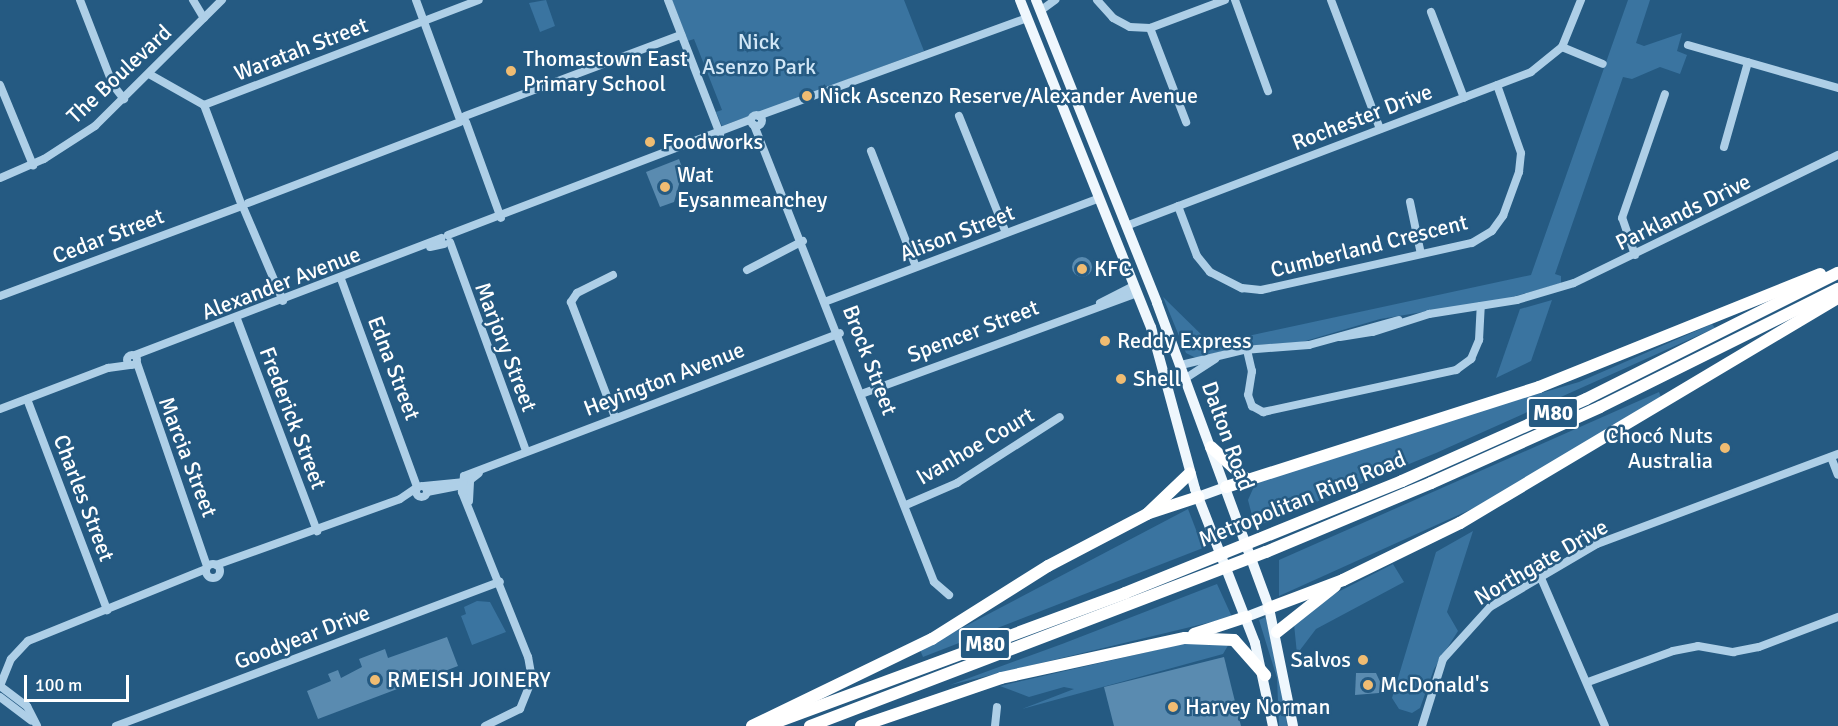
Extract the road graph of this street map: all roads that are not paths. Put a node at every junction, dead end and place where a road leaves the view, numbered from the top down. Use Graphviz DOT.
graph roads {
  1 [pos="80,0"];
  2 [pos="193,0"];
  3 [pos="222,0"];
  4 [pos="416,0"];
  5 [pos="479,0"];
  6 [pos="668,0"];
  7 [pos="1020,0"];
  8 [pos="1036,0"];
  9 [pos="1054,0"];
  10 [pos="1097,0"];
  11 [pos="1225,0"];
  12 [pos="1235,0"];
  13 [pos="1331,0"];
  14 [pos="1581,0"];
  15 [pos="1040,11"];
  16 [pos="1431,12"];
  17 [pos="204,18"];
  18 [pos="1027,18"];
  19 [pos="424,21"];
  20 [pos="1150,28"];
  21 [pos="681,35"];
  22 [pos="1688,45"];
  23 [pos="1562,47"];
  24 [pos="1748,62"];
  25 [pos="1603,64"];
  26 [pos="149,74"];
  27 [pos="0,85"];
  28 [pos="1497,86"];
  29 [pos="1838,88"];
  30 [pos="1269,91"];
  31 [pos="1665,94"];
  32 [pos="1464,98"];
  33 [pos="124,99"];
  34 [pos="204,105"];
  35 [pos="959,116"];
  36 [pos="463,119"];
  37 [pos="756,122"];
  38 [pos="1186,122"];
  39 [pos="1380,129"];
  40 [pos="720,134"];
  41 [pos="1724,147"];
  42 [pos="871,151"];
  43 [pos="1838,155"];
  44 [pos="33,165"];
  45 [pos="0,178"];
  46 [pos="1099,198"];
  47 [pos="1410,202"];
  48 [pos="244,203"];
  49 [pos="1178,206"];
  50 [pos="501,218"];
  51 [pos="1126,226"];
  52 [pos="1006,233"];
  53 [pos="446,241"];
  54 [pos="803,241"];
  55 [pos="1421,254"];
  56 [pos="1635,255"];
  57 [pos="916,267"];
  58 [pos="1838,267"];
  59 [pos="747,270"];
  60 [pos="1838,273"];
  61 [pos="613,275"];
  62 [pos="341,279"];
  63 [pos="1149,284"];
  64 [pos="1135,289"];
  65 [pos="1838,290"];
  66 [pos="0,296"];
  67 [pos="1838,298"];
  68 [pos="283,301"];
  69 [pos="827,301"];
  70 [pos="1481,306"];
  71 [pos="237,319"];
  72 [pos="840,333"];
  73 [pos="1247,350"];
  74 [pos="1219,357"];
  75 [pos="133,361"];
  76 [pos="1181,365"];
  77 [pos="1186,378"];
  78 [pos="864,393"];
  79 [pos="27,399"];
  80 [pos="0,410"];
  81 [pos="615,417"];
  82 [pos="1060,417"];
  83 [pos="1211,447"];
  84 [pos="526,452"];
  85 [pos="1834,456"];
  86 [pos="1190,473"];
  87 [pos="1838,476"];
  88 [pos="1246,479"];
  89 [pos="463,484"];
  90 [pos="1226,487"];
  91 [pos="421,489"];
  92 [pos="1198,497"];
  93 [pos="906,505"];
  94 [pos="1147,513"];
  95 [pos="317,531"];
  96 [pos="212,569"];
  97 [pos="1541,578"];
  98 [pos="1343,580"];
  99 [pos="500,582"];
  100 [pos="949,595"];
  101 [pos="1269,608"];
  102 [pos="107,610"];
  103 [pos="1246,616"];
  104 [pos="1838,617"];
  105 [pos="1277,632"];
  106 [pos="1185,638"];
  107 [pos="3,666"];
  108 [pos="1265,675"];
  109 [pos="1588,682"];
  110 [pos="0,686"];
  111 [pos="0,697"];
  112 [pos="997,707"];
  113 [pos="37,726"];
  114 [pos="116,726"];
  115 [pos="485,726"];
  116 [pos="752,726"];
  117 [pos="766,726"];
  118 [pos="810,726"];
  119 [pos="861,726"];
  120 [pos="995,726"];
  121 [pos="1273,726"];
  122 [pos="1293,726"];
  123 [pos="1422,726"];
  124 [pos="1605,726"];
  1 -- 33 [label="street"];
  2 -- 17 [label="street"];
  3 -- 17 [label="street, The Boulevard"];
  4 -- 19 [label="street"];
  5 -- 19 [label="street, Waratah Street"];
  6 -- 21 [label="street"];
  7 -- 18 [label="main road, Dalton Road"];
  8 -- 15 [label="main road, Dalton Road"];
  9 -- 15 [label="street"];
  10 -- 20 [label="street"];
  11 -- 20 [label="street"];
  12 -- 30 [label="street"];
  13 -- 39 [label="street"];
  14 -- 23 [label="street"];
  15 -- 18 [label="main road"];
  15 -- 51 [label="main road, Dalton Road"];
  16 -- 32 [label="street"];
  17 -- 26 [label="street, The Boulevard"];
  18 -- 37 [label="street, Alexander Avenue"];
  18 -- 46 [label="main road, Dalton Road"];
  19 -- 34 [label="street, Waratah Street"];
  19 -- 36 [label="street"];
  20 -- 38 [label="street"];
  21 -- 36 [label="street, Cedar Street"];
  21 -- 40 [label="street"];
  22 -- 24 [label="street"];
  23 -- 25 [label="street"];
  23 -- 28 [label="street, Rochester Drive"];
  24 -- 29 [label="street"];
  24 -- 41 [label="street"];
  26 -- 33 [label="street, The Boulevard"];
  26 -- 34 [label="street"];
  27 -- 44 [label="street"];
  28 -- 32 [label="street, Rochester Drive"];
  28 -- 55 [label="street, Cumberland Crescent"];
  31 -- 56 [label="street"];
  32 -- 39 [label="street, Rochester Drive"];
  33 -- 44 [label="street, The Boulevard"];
  34 -- 48 [label="street"];
  35 -- 52 [label="street"];
  36 -- 48 [label="street, Cedar Street"];
  36 -- 50 [label="street"];
  37 -- 40 [label="street, Alexander Avenue"];
  37 -- 54 [label="street, Brock Street"];
  39 -- 49 [label="street, Rochester Drive"];
  40 -- 50 [label="street, Alexander Avenue"];
  42 -- 57 [label="street"];
  43 -- 56 [label="street, Parklands Drive"];
  44 -- 45 [label="street, The Boulevard"];
  46 -- 52 [label="street, Alison Street"];
  46 -- 64 [label="main road, Dalton Road"];
  47 -- 55 [label="street"];
  48 -- 66 [label="street, Cedar Street"];
  48 -- 68 [label="street"];
  49 -- 51 [label="street, Rochester Drive"];
  49 -- 55 [label="street, Cumberland Crescent"];
  50 -- 53 [label="street, Alexander Avenue"];
  51 -- 63 [label="main road, Dalton Road"];
  52 -- 57 [label="street, Alison Street"];
  53 -- 62 [label="street, Alexander Avenue"];
  53 -- 84 [label="street, Marjory Street"];
  54 -- 59 [label="street"];
  54 -- 69 [label="street, Brock Street"];
  56 -- 70 [label="street, Parklands Drive"];
  57 -- 69 [label="street, Alison Street"];
  58 -- 88 [label="highway"];
  60 -- 117 [label="highway, Metropolitan Ring Road / M80"];
  61 -- 81 [label="street"];
  62 -- 68 [label="street, Alexander Avenue"];
  62 -- 91 [label="street, Edna Street"];
  63 -- 64 [label="main road, Spencer Street"];
  63 -- 76 [label="main road, Dalton Road"];
  64 -- 78 [label="street, Spencer Street"];
  64 -- 86 [label="main road, Dalton Road"];
  65 -- 118 [label="highway, Metropolitan Ring Road / M80"];
  67 -- 98 [label="highway"];
  68 -- 71 [label="street, Alexander Avenue"];
  69 -- 72 [label="street, Brock Street"];
  70 -- 73 [label="street, Parklands Drive"];
  70 -- 73 [label="street"];
  71 -- 75 [label="street, Alexander Avenue"];
  71 -- 95 [label="street, Frederick Street"];
  72 -- 78 [label="street, Brock Street"];
  72 -- 81 [label="street, Heyington Avenue"];
  73 -- 74 [label="street, Parklands Drive"];
  74 -- 76 [label="street, Parklands Drive"];
  74 -- 77 [label="street"];
  75 -- 79 [label="street, Alexander Avenue"];
  75 -- 96 [label="street, Marcia Street"];
  76 -- 77 [label="main road, Dalton Road"];
  77 -- 83 [label="main road, Dalton Road"];
  78 -- 93 [label="street, Brock Street"];
  79 -- 80 [label="street, Alexander Avenue"];
  79 -- 102 [label="street, Charles Street"];
  81 -- 84 [label="street, Heyington Avenue"];
  82 -- 93 [label="street, Ivanhoe Court"];
  83 -- 88 [label="highway"];
  83 -- 90 [label="main road, Dalton Road"];
  84 -- 89 [label="street, Heyington Avenue"];
  85 -- 87 [label="street"];
  85 -- 97 [label="street, Northgate Drive"];
  86 -- 92 [label="main road, Dalton Road"];
  86 -- 94 [label="highway"];
  88 -- 90 [label="highway"];
  89 -- 91 [label="street, Heyington Avenue"];
  89 -- 99 [label="street"];
  90 -- 92 [label="main road"];
  90 -- 101 [label="main road, Dalton Road"];
  91 -- 95 [label="street, Heyington Avenue"];
  92 -- 94 [label="highway"];
  92 -- 103 [label="main road, Dalton Road"];
  93 -- 100 [label="street, Brock Street"];
  94 -- 116 [label="highway"];
  95 -- 96 [label="street, Heyington Avenue"];
  96 -- 102 [label="street, Heyington Avenue"];
  97 -- 109 [label="street"];
  97 -- 123 [label="street, Northgate Drive"];
  98 -- 101 [label="highway"];
  98 -- 105 [label="highway"];
  99 -- 114 [label="street, Goodyear Drive"];
  99 -- 115 [label="street"];
  101 -- 103 [label="main road"];
  101 -- 105 [label="main road, Dalton Road"];
  102 -- 107 [label="street, Heyington Avenue"];
  103 -- 106 [label="highway"];
  103 -- 108 [label="main road, Dalton Road"];
  104 -- 109 [label="street"];
  105 -- 122 [label="main road, Dalton Road"];
  106 -- 108 [label="highway"];
  106 -- 119 [label="highway"];
  107 -- 110 [label="street, Heyington Avenue"];
  108 -- 121 [label="main road, Dalton Road"];
  109 -- 124 [label="street"];
  110 -- 113 [label="street"];
  111 -- 113 [label="street"];
  112 -- 120 [label="street"];
}
